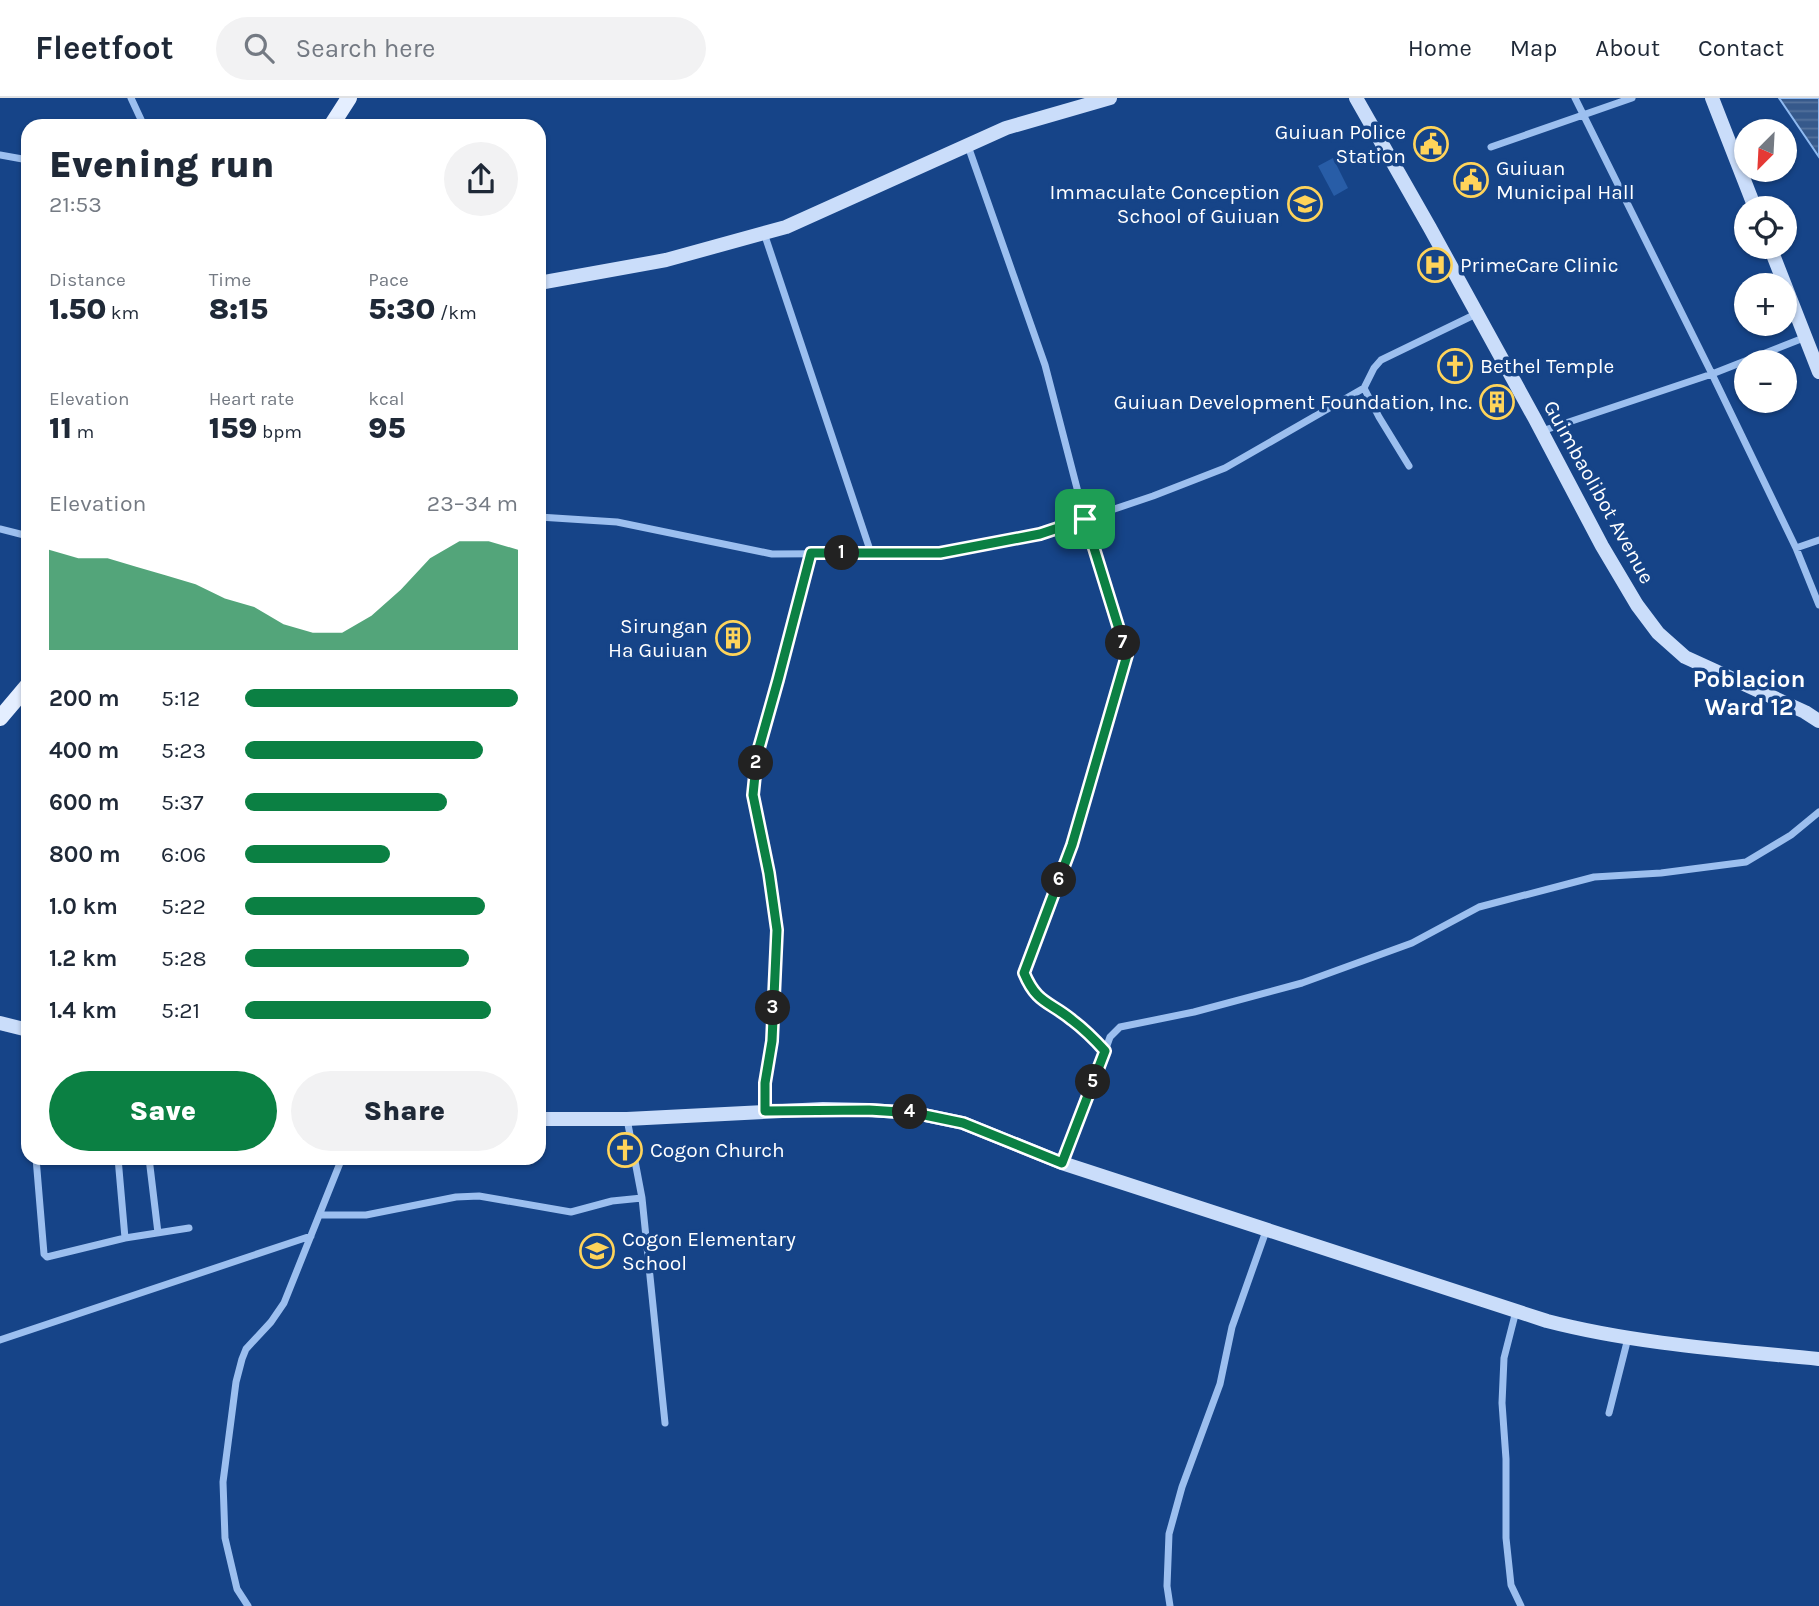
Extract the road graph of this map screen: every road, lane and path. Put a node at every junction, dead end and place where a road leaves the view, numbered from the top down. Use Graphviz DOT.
graph roads {
  1 [pos="131,98"];
  2 [pos="349,98"];
  3 [pos="1110,98"];
  4 [pos="1356,98"];
  5 [pos="1575,98"];
  6 [pos="1632,98"];
  7 [pos="1712,98"];
  8 [pos="1584,115"];
  9 [pos="141,119"];
  10 [pos="340,119"];
  11 [pos="968,146"];
  12 [pos="1490,147"];
  13 [pos="0,155"];
  14 [pos="21,159"];
  15 [pos="1750,196"];
  16 [pos="764,233"];
  17 [pos="1775,259"];
  18 [pos="546,282"];
  19 [pos="1476,314"];
  20 [pos="1805,337"];
  21 [pos="1819,372"];
  22 [pos="1712,374"];
  23 [pos="1364,388"];
  24 [pos="1542,431"];
  25 [pos="1409,466"];
  26 [pos="546,517"];
  27 [pos="1085,519"];
  28 [pos="0,529"];
  29 [pos="21,534"];
  30 [pos="1819,540"];
  31 [pos="1796,548"];
  32 [pos="811,553"];
  33 [pos="871,553"];
  34 [pos="1819,605"];
  35 [pos="21,693"];
  36 [pos="0,718"];
  37 [pos="1819,721"];
  38 [pos="1819,812"];
  39 [pos="0,1023"];
  40 [pos="21,1028"];
  41 [pos="1110,1037"];
  42 [pos="1094,1039"];
  43 [pos="1105,1051"];
  44 [pos="765,1111"];
  45 [pos="546,1119"];
  46 [pos="627,1119"];
  47 [pos="1062,1163"];
  48 [pos="37,1165"];
  49 [pos="119,1165"];
  50 [pos="150,1165"];
  51 [pos="339,1165"];
  52 [pos="642,1198"];
  53 [pos="320,1216"];
  54 [pos="189,1228"];
  55 [pos="1266,1231"];
  56 [pos="158,1233"];
  57 [pos="311,1236"];
  58 [pos="125,1238"];
  59 [pos="1517,1311"];
  60 [pos="1629,1338"];
  61 [pos="0,1340"];
  62 [pos="1819,1359"];
  63 [pos="1609,1413"];
  64 [pos="665,1423"];
  65 [pos="248,1606"];
  66 [pos="1170,1606"];
  67 [pos="1521,1606"];
  1 -- 9 [label="street"];
  2 -- 10 [label="main road"];
  3 -- 11 [label="street"];
  4 -- 19 [label="street, Guimbaolibot Avenue"];
  5 -- 8 [label="street"];
  6 -- 8 [label="street"];
  7 -- 15 [label="street"];
  8 -- 12 [label="street"];
  8 -- 22 [label="street"];
  11 -- 16 [label="street"];
  11 -- 27 [label="street"];
  13 -- 14 [label="street"];
  16 -- 18 [label="street"];
  16 -- 33 [label="street"];
  17 -- 20 [label="street"];
  19 -- 23 [label="street"];
  19 -- 24 [label="street, Guimbaolibot Avenue"];
  20 -- 21 [label="street"];
  20 -- 22 [label="street"];
  22 -- 24 [label="street"];
  22 -- 31 [label="street"];
  23 -- 25 [label="street"];
  23 -- 27 [label="street"];
  24 -- 37 [label="street, Guimbaolibot Avenue"];
  26 -- 32 [label="street"];
  27 -- 33 [label="street"];
  27 -- 42 [label="street"];
  28 -- 29 [label="street"];
  30 -- 31 [label="street"];
  31 -- 34 [label="street"];
  32 -- 33 [label="street"];
  32 -- 44 [label="street"];
  35 -- 36 [label="main road"];
  38 -- 41 [label="street"];
  39 -- 40 [label="street"];
  41 -- 42 [label="street"];
  41 -- 43 [label="street"];
  42 -- 43 [label="street"];
  43 -- 47 [label="street"];
  44 -- 46 [label="street"];
  44 -- 47 [label="street"];
  45 -- 46 [label="street"];
  46 -- 52 [label="street"];
  47 -- 55 [label="street"];
  48 -- 58 [label="street"];
  49 -- 58 [label="street"];
  50 -- 56 [label="street"];
  51 -- 53 [label="street"];
  52 -- 53 [label="street"];
  52 -- 64 [label="street"];
  53 -- 57 [label="street"];
  54 -- 56 [label="street"];
  55 -- 59 [label="street"];
  55 -- 66 [label="street"];
  56 -- 58 [label="street"];
  57 -- 61 [label="street"];
  57 -- 65 [label="street"];
  59 -- 60 [label="street"];
  59 -- 67 [label="street"];
  60 -- 62 [label="street"];
  60 -- 63 [label="street"];
}
